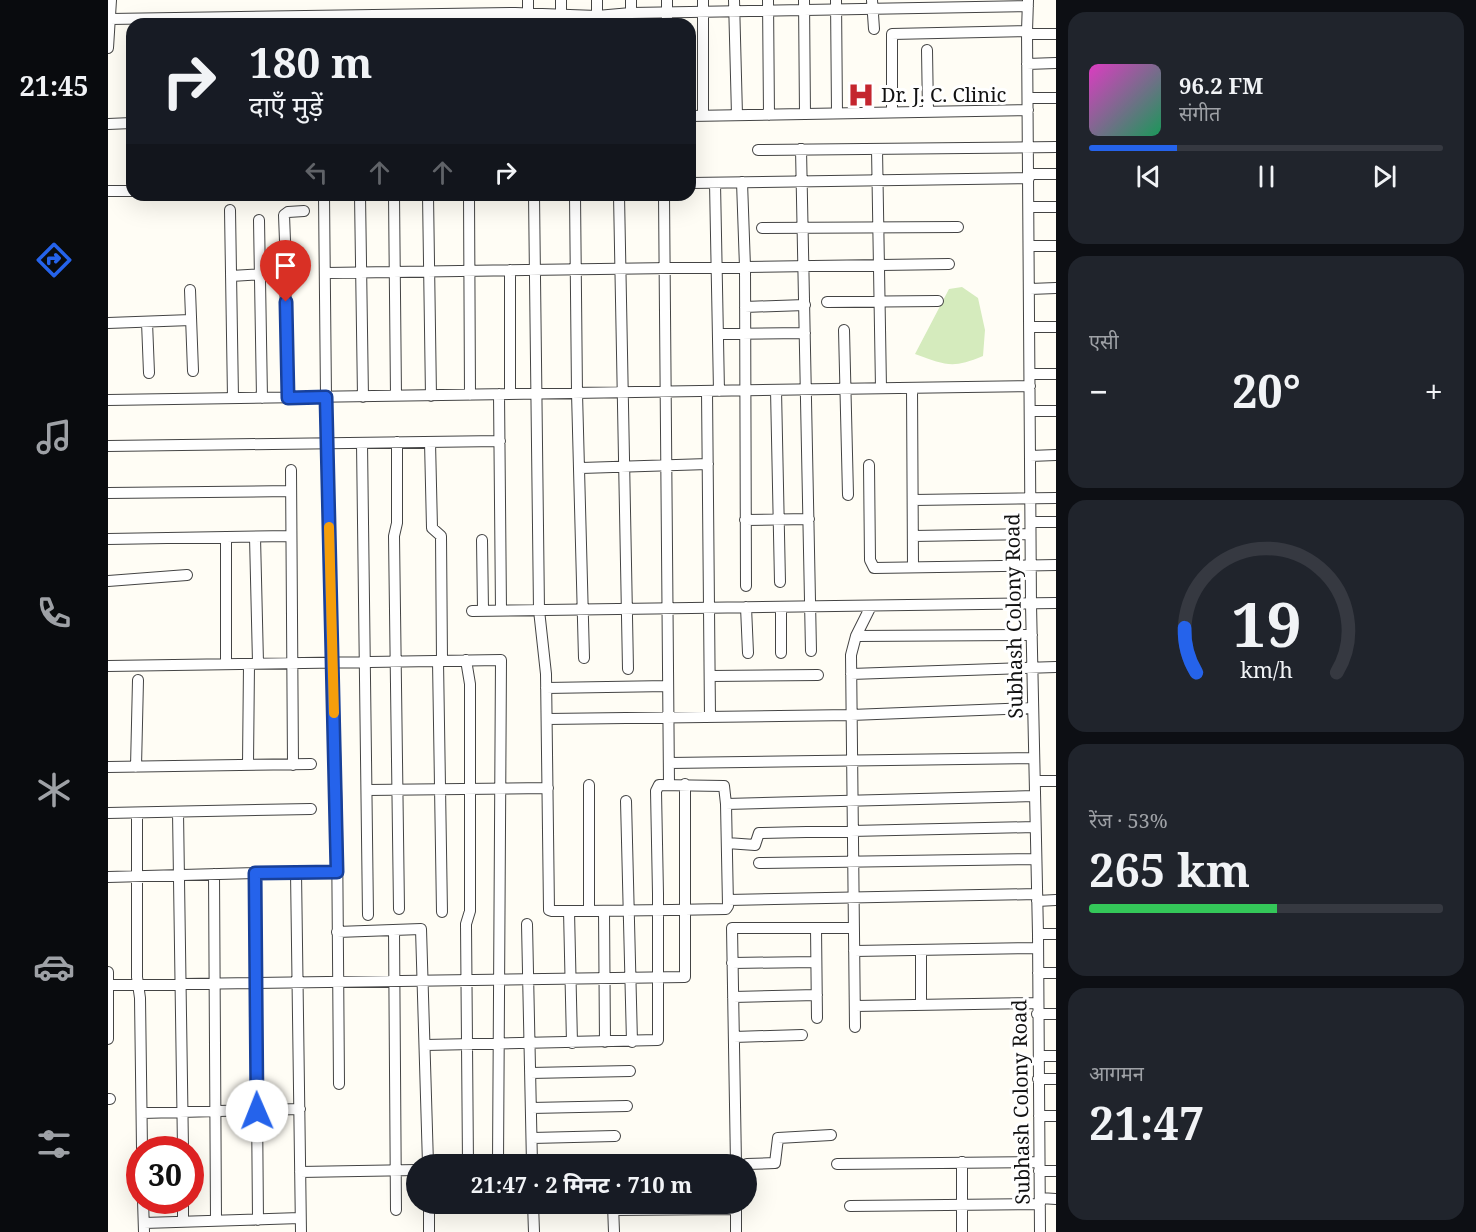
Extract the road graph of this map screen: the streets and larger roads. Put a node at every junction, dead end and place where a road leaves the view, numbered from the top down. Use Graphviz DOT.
graph roads {
  1 [pos="111,0"];
  2 [pos="528,0"];
  3 [pos="561,0"];
  4 [pos="597,0"];
  5 [pos="631,0"];
  6 [pos="667,0"];
  7 [pos="703,0"];
  8 [pos="734,0"];
  9 [pos="940,3"];
  10 [pos="998,3"];
  11 [pos="1028,3"];
  12 [pos="907,4"];
  13 [pos="804,5"];
  14 [pos="836,5"];
  15 [pos="872,5"];
  16 [pos="768,6"];
  17 [pos="703,12"];
  18 [pos="735,12"];
  19 [pos="528,13"];
  20 [pos="517,18"];
  21 [pos="559,18"];
  22 [pos="597,18"];
  23 [pos="631,18"];
  24 [pos="667,18"];
  25 [pos="110,20"];
  26 [pos="126,20"];
  27 [pos="874,29"];
  28 [pos="1027,33"];
  29 [pos="1056,34"];
  30 [pos="108,48"];
  31 [pos="927,50"];
  32 [pos="1056,63"];
  33 [pos="1028,64"];
  34 [pos="1028,98"];
  35 [pos="1056,98"];
  36 [pos="1028,110"];
  37 [pos="892,112"];
  38 [pos="927,112"];
  39 [pos="837,113"];
  40 [pos="805,114"];
  41 [pos="737,115"];
  42 [pos="769,115"];
  43 [pos="696,116"];
  44 [pos="703,116"];
  45 [pos="126,123"];
  46 [pos="108,124"];
  47 [pos="1028,147"];
  48 [pos="1056,147"];
  49 [pos="801,149"];
  50 [pos="877,149"];
  51 [pos="758,150"];
  52 [pos="1056,174"];
  53 [pos="1028,176"];
  54 [pos="878,180"];
  55 [pos="802,181"];
  56 [pos="742,182"];
  57 [pos="696,183"];
  58 [pos="716,183"];
  59 [pos="108,191"];
  60 [pos="126,191"];
  61 [pos="324,201"];
  62 [pos="360,201"];
  63 [pos="394,201"];
  64 [pos="428,201"];
  65 [pos="469,201"];
  66 [pos="534,201"];
  67 [pos="575,201"];
  68 [pos="619,201"];
  69 [pos="664,201"];
  70 [pos="1029,207"];
  71 [pos="1056,207"];
  72 [pos="230,210"];
  73 [pos="304,211"];
  74 [pos="260,220"];
  75 [pos="803,227"];
  76 [pos="878,227"];
  77 [pos="958,227"];
  78 [pos="762,228"];
  79 [pos="1029,246"];
  80 [pos="1056,246"];
  81 [pos="949,264"];
  82 [pos="804,265"];
  83 [pos="879,265"];
  84 [pos="717,267"];
  85 [pos="745,267"];
  86 [pos="663,268"];
  87 [pos="575,269"];
  88 [pos="620,269"];
  89 [pos="510,270"];
  90 [pos="535,270"];
  91 [pos="468,271"];
  92 [pos="362,272"];
  93 [pos="396,272"];
  94 [pos="430,272"];
  95 [pos="326,273"];
  96 [pos="261,274"];
  97 [pos="284,274"];
  98 [pos="231,276"];
  99 [pos="1056,288"];
  100 [pos="1030,289"];
  101 [pos="190,290"];
  102 [pos="880,301"];
  103 [pos="939,301"];
  104 [pos="827,302"];
  105 [pos="805,305"];
  106 [pos="745,307"];
  107 [pos="191,320"];
  108 [pos="147,322"];
  109 [pos="108,323"];
  110 [pos="1030,327"];
  111 [pos="1056,327"];
  112 [pos="844,330"];
  113 [pos="745,333"];
  114 [pos="805,333"];
  115 [pos="718,334"];
  116 [pos="193,371"];
  117 [pos="149,373"];
  118 [pos="1030,374"];
  119 [pos="1056,374"];
  120 [pos="1030,386"];
  121 [pos="881,388"];
  122 [pos="912,388"];
  123 [pos="806,389"];
  124 [pos="845,389"];
  125 [pos="745,390"];
  126 [pos="776,390"];
  127 [pos="707,391"];
  128 [pos="719,391"];
  129 [pos="622,392"];
  130 [pos="665,392"];
  131 [pos="577,393"];
  132 [pos="505,394"];
  133 [pos="537,394"];
  134 [pos="470,395"];
  135 [pos="396,396"];
  136 [pos="431,396"];
  137 [pos="326,397"];
  138 [pos="363,397"];
  139 [pos="233,398"];
  140 [pos="262,398"];
  141 [pos="288,398"];
  142 [pos="108,400"];
  143 [pos="1030,411"];
  144 [pos="1056,411"];
  145 [pos="500,441"];
  146 [pos="362,442"];
  147 [pos="397,442"];
  148 [pos="430,442"];
  149 [pos="328,443"];
  150 [pos="108,446"];
  151 [pos="1056,455"];
  152 [pos="1030,456"];
  153 [pos="666,464"];
  154 [pos="708,464"];
  155 [pos="623,465"];
  156 [pos="869,465"];
  157 [pos="580,468"];
  158 [pos="291,470"];
  159 [pos="291,491"];
  160 [pos="108,493"];
  161 [pos="848,495"];
  162 [pos="1030,498"];
  163 [pos="1056,498"];
  164 [pos="913,500"];
  165 [pos="779,519"];
  166 [pos="809,519"];
  167 [pos="745,520"];
  168 [pos="1030,522"];
  169 [pos="1056,522"];
  170 [pos="1030,534"];
  171 [pos="291,536"];
  172 [pos="913,536"];
  173 [pos="226,537"];
  174 [pos="255,537"];
  175 [pos="108,539"];
  176 [pos="482,540"];
  177 [pos="1056,565"];
  178 [pos="1031,566"];
  179 [pos="913,567"];
  180 [pos="187,575"];
  181 [pos="108,580"];
  182 [pos="780,582"];
  183 [pos="746,586"];
  184 [pos="1056,603"];
  185 [pos="1031,604"];
  186 [pos="811,606"];
  187 [pos="871,606"];
  188 [pos="781,607"];
  189 [pos="668,608"];
  190 [pos="710,608"];
  191 [pos="746,608"];
  192 [pos="583,609"];
  193 [pos="626,609"];
  194 [pos="501,610"];
  195 [pos="539,610"];
  196 [pos="1032,635"];
  197 [pos="856,636"];
  198 [pos="812,651"];
  199 [pos="748,653"];
  200 [pos="781,653"];
  201 [pos="584,658"];
  202 [pos="466,660"];
  203 [pos="395,661"];
  204 [pos="440,661"];
  205 [pos="333,662"];
  206 [pos="365,662"];
  207 [pos="253,663"];
  208 [pos="292,663"];
  209 [pos="226,664"];
  210 [pos="108,666"];
  211 [pos="1033,667"];
  212 [pos="1056,667"];
  213 [pos="628,669"];
  214 [pos="851,674"];
  215 [pos="818,675"];
  216 [pos="710,676"];
  217 [pos="138,680"];
  218 [pos="668,687"];
  219 [pos="546,688"];
  220 [pos="1033,708"];
  221 [pos="851,715"];
  222 [pos="669,717"];
  223 [pos="710,717"];
  224 [pos="546,719"];
  225 [pos="1034,758"];
  226 [pos="852,760"];
  227 [pos="669,763"];
  228 [pos="311,764"];
  229 [pos="248,765"];
  230 [pos="293,765"];
  231 [pos="108,767"];
  232 [pos="136,767"];
  233 [pos="1035,781"];
  234 [pos="1056,781"];
  235 [pos="685,784"];
  236 [pos="589,785"];
  237 [pos="669,785"];
  238 [pos="440,788"];
  239 [pos="470,788"];
  240 [pos="501,788"];
  241 [pos="548,788"];
  242 [pos="397,789"];
  243 [pos="367,790"];
  244 [pos="1035,796"];
  245 [pos="853,800"];
  246 [pos="626,801"];
  247 [pos="726,804"];
  248 [pos="311,809"];
  249 [pos="178,812"];
  250 [pos="108,813"];
  251 [pos="137,813"];
  252 [pos="1035,826"];
  253 [pos="853,829"];
  254 [pos="727,843"];
  255 [pos="1036,859"];
  256 [pos="854,862"];
  257 [pos="759,863"];
  258 [pos="296,872"];
  259 [pos="337,872"];
  260 [pos="255,873"];
  261 [pos="214,874"];
  262 [pos="179,875"];
  263 [pos="138,876"];
  264 [pos="108,877"];
  265 [pos="1037,898"];
  266 [pos="854,899"];
  267 [pos="728,900"];
  268 [pos="1056,900"];
  269 [pos="399,909"];
  270 [pos="604,910"];
  271 [pos="628,910"];
  272 [pos="658,910"];
  273 [pos="686,910"];
  274 [pos="569,911"];
  275 [pos="590,911"];
  276 [pos="442,912"];
  277 [pos="368,915"];
  278 [pos="527,924"];
  279 [pos="816,928"];
  280 [pos="854,928"];
  281 [pos="394,930"];
  282 [pos="337,932"];
  283 [pos="1038,934"];
  284 [pos="1056,934"];
  285 [pos="1038,948"];
  286 [pos="921,950"];
  287 [pos="854,951"];
  288 [pos="816,962"];
  289 [pos="732,963"];
  290 [pos="108,972"];
  291 [pos="1038,973"];
  292 [pos="1056,973"];
  293 [pos="659,977"];
  294 [pos="569,978"];
  295 [pos="604,978"];
  296 [pos="630,978"];
  297 [pos="500,979"];
  298 [pos="528,979"];
  299 [pos="467,980"];
  300 [pos="394,981"];
  301 [pos="423,981"];
  302 [pos="297,982"];
  303 [pos="338,982"];
  304 [pos="254,983"];
  305 [pos="182,984"];
  306 [pos="215,984"];
  307 [pos="108,985"];
  308 [pos="138,985"];
  309 [pos="817,995"];
  310 [pos="733,997"];
  311 [pos="921,1004"];
  312 [pos="855,1006"];
  313 [pos="1037,1008"];
  314 [pos="1056,1014"];
  315 [pos="817,1018"];
  316 [pos="855,1027"];
  317 [pos="802,1035"];
  318 [pos="734,1037"];
  319 [pos="108,1039"];
  320 [pos="604,1042"];
  321 [pos="632,1042"];
  322 [pos="530,1043"];
  323 [pos="572,1043"];
  324 [pos="467,1044"];
  325 [pos="500,1044"];
  326 [pos="425,1045"];
  327 [pos="1039,1056"];
  328 [pos="1056,1056"];
  329 [pos="630,1071"];
  330 [pos="530,1073"];
  331 [pos="1056,1079"];
  332 [pos="1038,1080"];
  333 [pos="339,1084"];
  334 [pos="627,1106"];
  335 [pos="531,1108"];
  336 [pos="300,1109"];
  337 [pos="215,1111"];
  338 [pos="257,1111"];
  339 [pos="183,1112"];
  340 [pos="142,1113"];
  341 [pos="1039,1116"];
  342 [pos="1056,1116"];
  343 [pos="831,1135"];
  344 [pos="142,1136"];
  345 [pos="183,1136"];
  346 [pos="615,1136"];
  347 [pos="532,1138"];
  348 [pos="428,1154"];
  349 [pos="468,1154"];
  350 [pos="498,1154"];
  351 [pos="532,1154"];
  352 [pos="736,1154"];
  353 [pos="962,1162"];
  354 [pos="757,1164"];
  355 [pos="837,1164"];
  356 [pos="1039,1166"];
  357 [pos="396,1171"];
  358 [pos="406,1171"];
  359 [pos="1056,1171"];
  360 [pos="300,1172"];
  361 [pos="1056,1199"];
  362 [pos="1040,1201"];
  363 [pos="962,1205"];
  364 [pos="850,1206"];
  365 [pos="396,1210"];
  366 [pos="183,1214"];
  367 [pos="429,1214"];
  368 [pos="533,1214"];
  369 [pos="613,1214"];
  370 [pos="736,1214"];
  371 [pos="300,1218"];
  372 [pos="216,1220"];
  373 [pos="258,1220"];
  374 [pos="183,1221"];
  375 [pos="144,1227"];
  376 [pos="301,1232"];
  377 [pos="429,1232"];
  378 [pos="534,1232"];
  379 [pos="614,1232"];
  380 [pos="736,1232"];
  381 [pos="962,1232"];
  382 [pos="1040,1232"];
  1 -- 25 [label="street"];
  2 -- 19 [label="street"];
  3 -- 21 [label="street"];
  4 -- 22 [label="street"];
  5 -- 23 [label="street"];
  6 -- 24 [label="street"];
  7 -- 17 [label="street"];
  8 -- 18 [label="street"];
  9 -- 10 [label="street"];
  9 -- 12 [label="street"];
  10 -- 11 [label="street"];
  11 -- 28 [label="street, Subhash Colony Road"];
  12 -- 15 [label="street"];
  13 -- 14 [label="street"];
  13 -- 16 [label="street"];
  13 -- 40 [label="street"];
  14 -- 15 [label="street"];
  14 -- 39 [label="street"];
  15 -- 27 [label="street"];
  16 -- 18 [label="street"];
  16 -- 42 [label="street"];
  17 -- 18 [label="street"];
  17 -- 24 [label="street"];
  17 -- 44 [label="street"];
  18 -- 41 [label="street"];
  19 -- 20 [label="street"];
  19 -- 21 [label="street"];
  25 -- 26 [label="street"];
  25 -- 30 [label="street"];
  28 -- 29 [label="street"];
  28 -- 33 [label="street, Subhash Colony Road"];
  28 -- 37 [label="street"];
  31 -- 38 [label="street"];
  32 -- 33 [label="street"];
  33 -- 34 [label="street, Subhash Colony Road"];
  34 -- 35 [label="street"];
  34 -- 36 [label="street, Subhash Colony Road"];
  36 -- 38 [label="street"];
  36 -- 47 [label="street, Subhash Colony Road"];
  37 -- 38 [label="street"];
  37 -- 39 [label="street"];
  39 -- 40 [label="street"];
  40 -- 42 [label="street"];
  41 -- 42 [label="street"];
  41 -- 44 [label="street"];
  43 -- 44 [label="street"];
  45 -- 46 [label="street"];
  47 -- 48 [label="street"];
  47 -- 50 [label="street"];
  47 -- 53 [label="street, Subhash Colony Road"];
  49 -- 50 [label="street"];
  49 -- 51 [label="street"];
  49 -- 55 [label="street"];
  50 -- 54 [label="street"];
  52 -- 53 [label="street"];
  53 -- 54 [label="street"];
  53 -- 70 [label="street, Subhash Colony Road"];
  54 -- 55 [label="street"];
  54 -- 76 [label="street"];
  55 -- 56 [label="street"];
  55 -- 75 [label="street"];
  56 -- 58 [label="street"];
  56 -- 85 [label="street"];
  57 -- 58 [label="street"];
  58 -- 84 [label="street"];
  59 -- 60 [label="street"];
  61 -- 95 [label="street"];
  62 -- 92 [label="street"];
  63 -- 93 [label="street"];
  64 -- 94 [label="street"];
  65 -- 91 [label="street"];
  66 -- 90 [label="street"];
  67 -- 87 [label="street"];
  68 -- 88 [label="street"];
  69 -- 86 [label="street"];
  70 -- 71 [label="street"];
  70 -- 79 [label="street, Subhash Colony Road"];
  72 -- 98 [label="street"];
  73 -- 97 [label="street"];
  74 -- 96 [label="street"];
  75 -- 76 [label="street"];
  75 -- 78 [label="street"];
  75 -- 82 [label="street"];
  76 -- 77 [label="street"];
  76 -- 83 [label="street"];
  79 -- 80 [label="street"];
  79 -- 100 [label="street, Subhash Colony Road"];
  81 -- 83 [label="street"];
  82 -- 83 [label="street"];
  82 -- 85 [label="street"];
  82 -- 105 [label="street"];
  83 -- 102 [label="street"];
  84 -- 85 [label="street"];
  84 -- 86 [label="street"];
  84 -- 115 [label="street"];
  85 -- 106 [label="street"];
  86 -- 88 [label="street"];
  86 -- 130 [label="street"];
  87 -- 88 [label="street"];
  87 -- 90 [label="street"];
  87 -- 131 [label="street"];
  88 -- 129 [label="street"];
  89 -- 90 [label="street"];
  89 -- 91 [label="street"];
  89 -- 132 [label="street"];
  90 -- 133 [label="street"];
  91 -- 94 [label="street"];
  91 -- 134 [label="street"];
  92 -- 93 [label="street"];
  92 -- 95 [label="street"];
  92 -- 138 [label="street"];
  93 -- 94 [label="street"];
  93 -- 135 [label="street"];
  94 -- 136 [label="street"];
  95 -- 137 [label="street"];
  96 -- 97 [label="street"];
  96 -- 98 [label="street"];
  96 -- 140 [label="street"];
  97 -- 141 [label="street"];
  98 -- 139 [label="street"];
  99 -- 100 [label="street"];
  100 -- 110 [label="street, Subhash Colony Road"];
  101 -- 107 [label="street"];
  102 -- 103 [label="street"];
  102 -- 104 [label="street"];
  102 -- 121 [label="street"];
  105 -- 106 [label="street"];
  105 -- 114 [label="street"];
  106 -- 113 [label="street"];
  107 -- 108 [label="street"];
  107 -- 116 [label="street"];
  108 -- 109 [label="street"];
  108 -- 117 [label="street"];
  110 -- 111 [label="street"];
  110 -- 118 [label="street, Subhash Colony Road"];
  112 -- 124 [label="street"];
  113 -- 114 [label="street"];
  113 -- 115 [label="street"];
  113 -- 125 [label="street"];
  114 -- 123 [label="street"];
  115 -- 128 [label="street"];
  118 -- 119 [label="street"];
  118 -- 120 [label="street, Subhash Colony Road"];
  120 -- 122 [label="street"];
  120 -- 143 [label="street, Subhash Colony Road"];
  121 -- 122 [label="street"];
  121 -- 124 [label="street"];
  122 -- 164 [label="street"];
  123 -- 124 [label="street"];
  123 -- 126 [label="street"];
  123 -- 166 [label="street"];
  124 -- 161 [label="street"];
  125 -- 126 [label="street"];
  125 -- 128 [label="street"];
  125 -- 167 [label="street"];
  126 -- 165 [label="street"];
  127 -- 128 [label="street"];
  127 -- 130 [label="street"];
  127 -- 154 [label="street"];
  129 -- 130 [label="street"];
  129 -- 131 [label="street"];
  129 -- 155 [label="street"];
  130 -- 153 [label="street"];
  131 -- 133 [label="street"];
  131 -- 157 [label="street"];
  132 -- 133 [label="street"];
  132 -- 134 [label="street"];
  132 -- 145 [label="street"];
  133 -- 195 [label="street"];
  134 -- 136 [label="street"];
  135 -- 136 [label="street"];
  135 -- 138 [label="street"];
  137 -- 138 [label="street"];
  137 -- 141 [label="street"];
  137 -- 149 [label="street"];
  139 -- 140 [label="street"];
  139 -- 142 [label="street"];
  140 -- 141 [label="street"];
  143 -- 144 [label="street"];
  143 -- 152 [label="street, Subhash Colony Road"];
  145 -- 148 [label="street"];
  145 -- 194 [label="street"];
  146 -- 147 [label="street"];
  146 -- 149 [label="street"];
  146 -- 206 [label="street"];
  147 -- 148 [label="street"];
  147 -- 203 [label="street"];
  148 -- 204 [label="street"];
  149 -- 150 [label="street"];
  149 -- 205 [label="street"];
  151 -- 152 [label="street"];
  152 -- 162 [label="street, Subhash Colony Road"];
  153 -- 154 [label="street"];
  153 -- 155 [label="street"];
  153 -- 189 [label="street"];
  154 -- 190 [label="street"];
  155 -- 157 [label="street"];
  155 -- 193 [label="street"];
  156 -- 179 [label="street"];
  157 -- 192 [label="street"];
  158 -- 159 [label="street"];
  159 -- 160 [label="street"];
  159 -- 171 [label="street"];
  162 -- 163 [label="street"];
  162 -- 164 [label="street"];
  162 -- 168 [label="street, Subhash Colony Road"];
  164 -- 172 [label="street"];
  165 -- 166 [label="street"];
  165 -- 167 [label="street"];
  165 -- 182 [label="street"];
  166 -- 186 [label="street"];
  167 -- 183 [label="street"];
  168 -- 169 [label="street"];
  168 -- 170 [label="street, Subhash Colony Road"];
  170 -- 172 [label="street"];
  170 -- 178 [label="street, Subhash Colony Road"];
  171 -- 174 [label="street"];
  171 -- 208 [label="street"];
  172 -- 179 [label="street"];
  173 -- 174 [label="street"];
  173 -- 175 [label="street"];
  173 -- 209 [label="street"];
  174 -- 207 [label="street"];
  176 -- 194 [label="street"];
  177 -- 178 [label="street"];
  178 -- 179 [label="street"];
  178 -- 185 [label="street, Subhash Colony Road"];
  180 -- 181 [label="street"];
  184 -- 185 [label="street"];
  185 -- 187 [label="street"];
  185 -- 196 [label="street, Subhash Colony Road"];
  186 -- 187 [label="street"];
  186 -- 188 [label="street"];
  186 -- 198 [label="street"];
  187 -- 197 [label="street"];
  188 -- 191 [label="street"];
  188 -- 200 [label="street"];
  189 -- 190 [label="street"];
  189 -- 193 [label="street"];
  189 -- 218 [label="street"];
  190 -- 191 [label="street"];
  190 -- 216 [label="street"];
  191 -- 199 [label="street"];
  192 -- 193 [label="street"];
  192 -- 195 [label="street"];
  192 -- 201 [label="street"];
  193 -- 213 [label="street"];
  194 -- 195 [label="street"];
  195 -- 219 [label="street"];
  196 -- 197 [label="street"];
  196 -- 211 [label="street, Subhash Colony Road"];
  197 -- 214 [label="street"];
  202 -- 204 [label="street"];
  202 -- 239 [label="street"];
  202 -- 240 [label="street"];
  203 -- 204 [label="street"];
  203 -- 206 [label="street"];
  203 -- 242 [label="street"];
  204 -- 238 [label="street"];
  205 -- 206 [label="street"];
  205 -- 208 [label="street"];
  205 -- 259 [label="street"];
  206 -- 243 [label="street"];
  207 -- 208 [label="street"];
  207 -- 209 [label="street"];
  207 -- 229 [label="street"];
  208 -- 230 [label="street"];
  209 -- 210 [label="street"];
  211 -- 212 [label="street"];
  211 -- 214 [label="street"];
  211 -- 220 [label="street, Subhash Colony Road"];
  214 -- 221 [label="street"];
  215 -- 216 [label="street"];
  216 -- 223 [label="street"];
  217 -- 232 [label="street"];
  218 -- 219 [label="street"];
  218 -- 222 [label="street"];
  219 -- 224 [label="street"];
  220 -- 221 [label="street"];
  220 -- 225 [label="street, Subhash Colony Road"];
  221 -- 223 [label="street"];
  221 -- 226 [label="street"];
  222 -- 223 [label="street"];
  222 -- 224 [label="street"];
  222 -- 227 [label="street"];
  224 -- 241 [label="street"];
  225 -- 226 [label="street"];
  225 -- 233 [label="street, Subhash Colony Road"];
  226 -- 227 [label="street"];
  226 -- 245 [label="street"];
  227 -- 237 [label="street"];
  228 -- 230 [label="street"];
  229 -- 230 [label="street"];
  229 -- 232 [label="street"];
  231 -- 232 [label="street"];
  233 -- 234 [label="street"];
  233 -- 244 [label="street, Subhash Colony Road"];
  235 -- 237 [label="street"];
  235 -- 247 [label="street"];
  235 -- 273 [label="street"];
  236 -- 275 [label="street"];
  237 -- 272 [label="street"];
  238 -- 239 [label="street"];
  238 -- 242 [label="street"];
  238 -- 276 [label="street"];
  239 -- 240 [label="street"];
  239 -- 299 [label="street"];
  240 -- 241 [label="street"];
  240 -- 297 [label="street"];
  241 -- 274 [label="street"];
  242 -- 243 [label="street"];
  242 -- 269 [label="street"];
  243 -- 277 [label="street"];
  244 -- 245 [label="street"];
  244 -- 252 [label="street, Subhash Colony Road"];
  245 -- 247 [label="street"];
  245 -- 253 [label="street"];
  246 -- 271 [label="street"];
  247 -- 254 [label="street"];
  248 -- 249 [label="street"];
  249 -- 251 [label="street"];
  249 -- 262 [label="street"];
  250 -- 251 [label="street"];
  251 -- 263 [label="street"];
  252 -- 253 [label="street"];
  252 -- 255 [label="street, Subhash Colony Road"];
  253 -- 254 [label="street"];
  253 -- 256 [label="street"];
  254 -- 267 [label="street"];
  255 -- 256 [label="street"];
  255 -- 265 [label="street, Subhash Colony Road"];
  256 -- 257 [label="street"];
  256 -- 266 [label="street"];
  258 -- 259 [label="street"];
  258 -- 260 [label="street"];
  258 -- 302 [label="street"];
  259 -- 282 [label="street"];
  260 -- 261 [label="street"];
  260 -- 304 [label="street"];
  261 -- 262 [label="street"];
  261 -- 306 [label="street"];
  262 -- 263 [label="street"];
  262 -- 305 [label="street"];
  263 -- 264 [label="street"];
  263 -- 308 [label="street"];
  265 -- 266 [label="street"];
  265 -- 268 [label="street"];
  265 -- 283 [label="street, Subhash Colony Road"];
  266 -- 267 [label="street"];
  266 -- 280 [label="street"];
  267 -- 273 [label="street"];
  270 -- 271 [label="street"];
  270 -- 275 [label="street"];
  270 -- 295 [label="street"];
  271 -- 272 [label="street"];
  271 -- 296 [label="street"];
  272 -- 273 [label="street"];
  272 -- 293 [label="street"];
  273 -- 293 [label="street"];
  274 -- 275 [label="street"];
  274 -- 294 [label="street"];
  278 -- 298 [label="street"];
  279 -- 280 [label="street"];
  279 -- 288 [label="street"];
  279 -- 289 [label="street"];
  280 -- 287 [label="street"];
  281 -- 282 [label="street"];
  281 -- 300 [label="street"];
  281 -- 301 [label="street"];
  282 -- 303 [label="street"];
  283 -- 284 [label="street"];
  283 -- 285 [label="street, Subhash Colony Road"];
  285 -- 286 [label="street"];
  285 -- 291 [label="street, Subhash Colony Road"];
  286 -- 287 [label="street"];
  286 -- 311 [label="street"];
  287 -- 312 [label="street"];
  288 -- 289 [label="street"];
  288 -- 309 [label="street"];
  289 -- 310 [label="street"];
  290 -- 307 [label="street"];
  291 -- 292 [label="street"];
  291 -- 313 [label="street, Subhash Colony Road"];
  293 -- 296 [label="street"];
  293 -- 321 [label="street"];
  294 -- 295 [label="street"];
  294 -- 298 [label="street"];
  294 -- 323 [label="street"];
  295 -- 296 [label="street"];
  295 -- 320 [label="street"];
  296 -- 321 [label="street"];
  297 -- 298 [label="street"];
  297 -- 299 [label="street"];
  297 -- 325 [label="street"];
  298 -- 322 [label="street"];
  299 -- 301 [label="street"];
  299 -- 324 [label="street"];
  300 -- 301 [label="street"];
  300 -- 303 [label="street"];
  300 -- 357 [label="street"];
  301 -- 326 [label="street"];
  302 -- 303 [label="street"];
  302 -- 304 [label="street"];
  302 -- 336 [label="street"];
  303 -- 333 [label="street"];
  304 -- 306 [label="street"];
  304 -- 338 [label="street"];
  305 -- 306 [label="street"];
  305 -- 308 [label="street"];
  305 -- 339 [label="street"];
  306 -- 337 [label="street"];
  307 -- 308 [label="street"];
  307 -- 319 [label="street"];
  308 -- 340 [label="street"];
  309 -- 310 [label="street"];
  309 -- 315 [label="street"];
  310 -- 318 [label="street"];
  311 -- 312 [label="street"];
  311 -- 313 [label="street"];
  312 -- 316 [label="street"];
  313 -- 314 [label="street"];
  313 -- 327 [label="street, Subhash Colony Road"];
  317 -- 318 [label="street"];
  318 -- 352 [label="street"];
  320 -- 321 [label="street"];
  320 -- 323 [label="street"];
  322 -- 323 [label="street"];
  322 -- 325 [label="street"];
  322 -- 330 [label="street"];
  324 -- 325 [label="street"];
  324 -- 326 [label="street"];
  324 -- 349 [label="street"];
  325 -- 350 [label="street"];
  326 -- 348 [label="street"];
  327 -- 328 [label="street"];
  327 -- 332 [label="street, Subhash Colony Road"];
  329 -- 330 [label="street"];
  330 -- 335 [label="street"];
  331 -- 332 [label="street"];
  332 -- 341 [label="street, Subhash Colony Road"];
  334 -- 335 [label="street"];
  335 -- 347 [label="street"];
  336 -- 338 [label="street"];
  336 -- 360 [label="street"];
  337 -- 338 [label="street"];
  337 -- 339 [label="street"];
  337 -- 372 [label="street"];
  338 -- 373 [label="street"];
  339 -- 340 [label="street"];
  339 -- 345 [label="street"];
  340 -- 344 [label="street"];
  341 -- 342 [label="street"];
  341 -- 356 [label="street, Subhash Colony Road"];
  343 -- 354 [label="street"];
  346 -- 347 [label="street"];
  347 -- 351 [label="street"];
  353 -- 355 [label="street"];
  353 -- 356 [label="street"];
  353 -- 363 [label="street"];
  356 -- 359 [label="street"];
  356 -- 362 [label="street, Subhash Colony Road"];
  357 -- 358 [label="street"];
  357 -- 360 [label="street"];
  357 -- 365 [label="street"];
  360 -- 371 [label="street"];
  361 -- 362 [label="street"];
  362 -- 363 [label="street"];
  362 -- 382 [label="street, Subhash Colony Road"];
  363 -- 364 [label="street"];
  363 -- 381 [label="street"];
  366 -- 374 [label="street"];
  367 -- 377 [label="street"];
  368 -- 378 [label="street"];
  369 -- 379 [label="street"];
  370 -- 380 [label="street"];
  371 -- 373 [label="street"];
  371 -- 376 [label="street"];
  372 -- 373 [label="street"];
  372 -- 374 [label="street"];
  374 -- 375 [label="street"];
}
